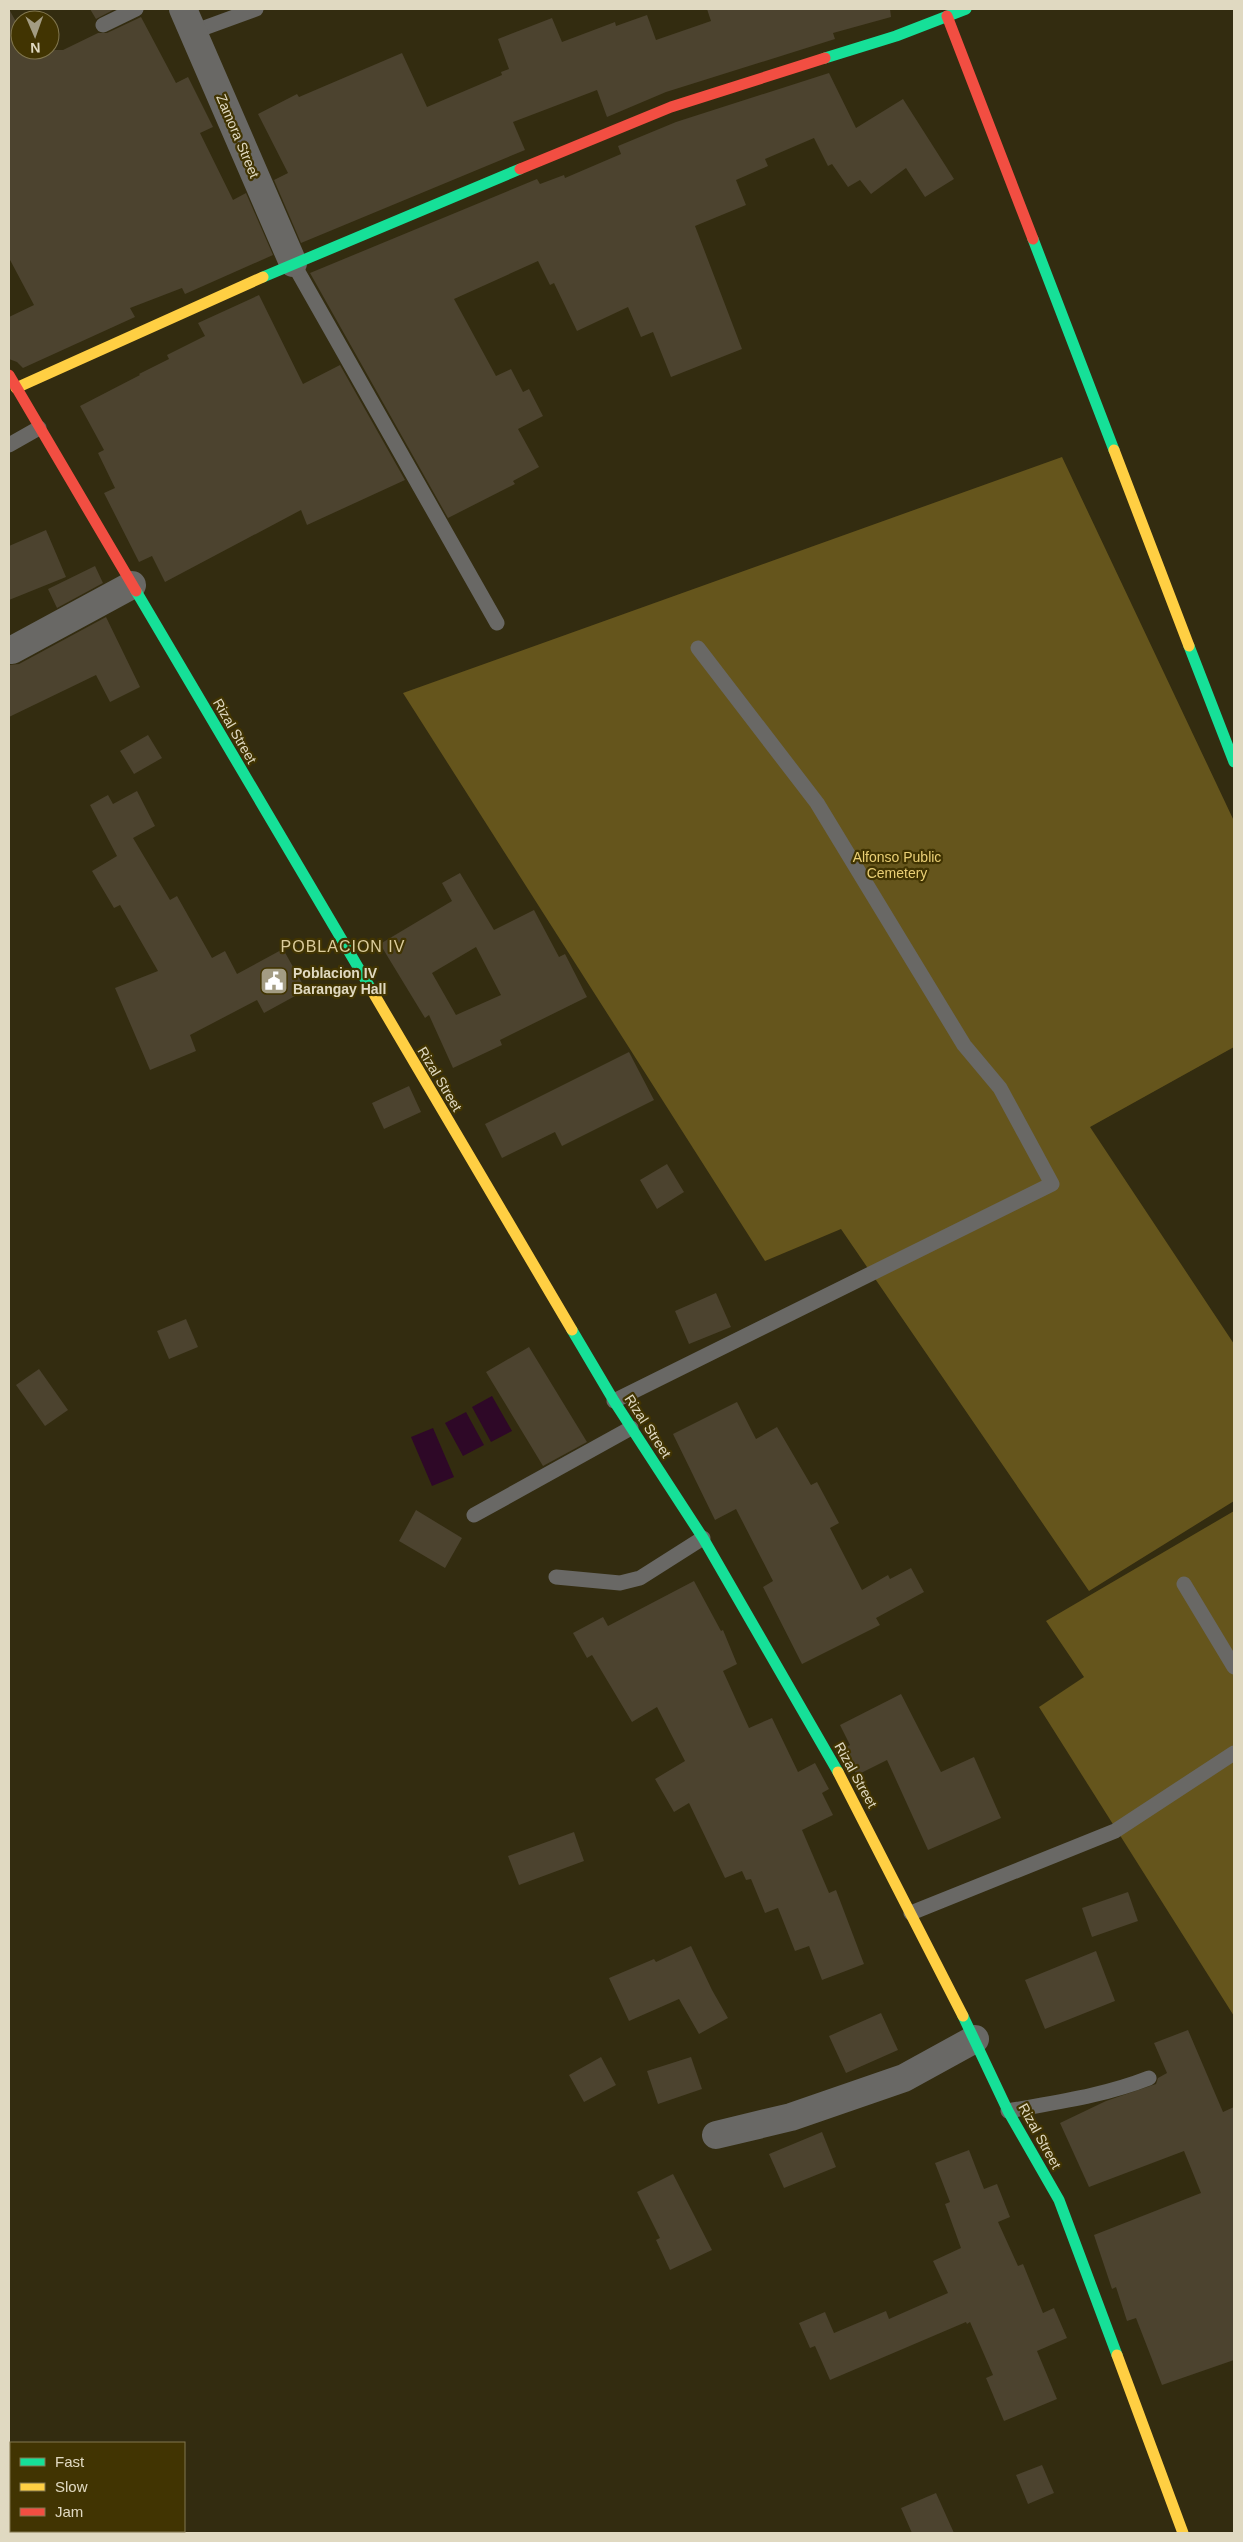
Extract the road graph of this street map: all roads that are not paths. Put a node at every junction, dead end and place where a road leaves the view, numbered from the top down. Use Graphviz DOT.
graph roads {
  1 [pos="136,9"];
  2 [pos="256,9"];
  3 [pos="966,9"];
  4 [pos="947,16"];
  5 [pos="188,20"];
  6 [pos="103,25"];
  7 [pos="293,263"];
  8 [pos="9,375"];
  9 [pos="16,388"];
  10 [pos="40,428"];
  11 [pos="9,445"];
  12 [pos="132,585"];
  13 [pos="497,623"];
  14 [pos="698,648"];
  15 [pos="12,650"];
  16 [pos="1234,762"];
  17 [pos="614,1401"];
  18 [pos="631,1428"];
  19 [pos="474,1515"];
  20 [pos="703,1538"];
  21 [pos="556,1577"];
  22 [pos="1184,1584"];
  23 [pos="1234,1667"];
  24 [pos="1234,1753"];
  25 [pos="911,1913"];
  26 [pos="975,2039"];
  27 [pos="1149,2078"];
  28 [pos="1008,2111"];
  29 [pos="716,2135"];
  30 [pos="1183,2533"];
  1 -- 6 [label="lane"];
  2 -- 5 [label="lane"];
  3 -- 4 [label="street"];
  4 -- 7 [label="street"];
  4 -- 16 [label="street"];
  5 -- 7 [label="street, Zamora Street"];
  7 -- 9 [label="street"];
  7 -- 13 [label="lane"];
  8 -- 9 [label="street, Rizal Street"];
  9 -- 10 [label="street, Rizal Street"];
  10 -- 11 [label="lane"];
  10 -- 12 [label="street, Rizal Street"];
  12 -- 15 [label="street"];
  12 -- 17 [label="street, Rizal Street"];
  14 -- 17 [label="lane"];
  17 -- 18 [label="street, Rizal Street"];
  18 -- 19 [label="lane"];
  18 -- 20 [label="street, Rizal Street"];
  20 -- 21 [label="lane"];
  20 -- 25 [label="street, Rizal Street"];
  22 -- 23 [label="lane"];
  24 -- 25 [label="lane"];
  25 -- 26 [label="street, Rizal Street"];
  26 -- 28 [label="street, Rizal Street"];
  26 -- 29 [label="street"];
  27 -- 28 [label="lane"];
  28 -- 30 [label="street, Rizal Street"];
}
